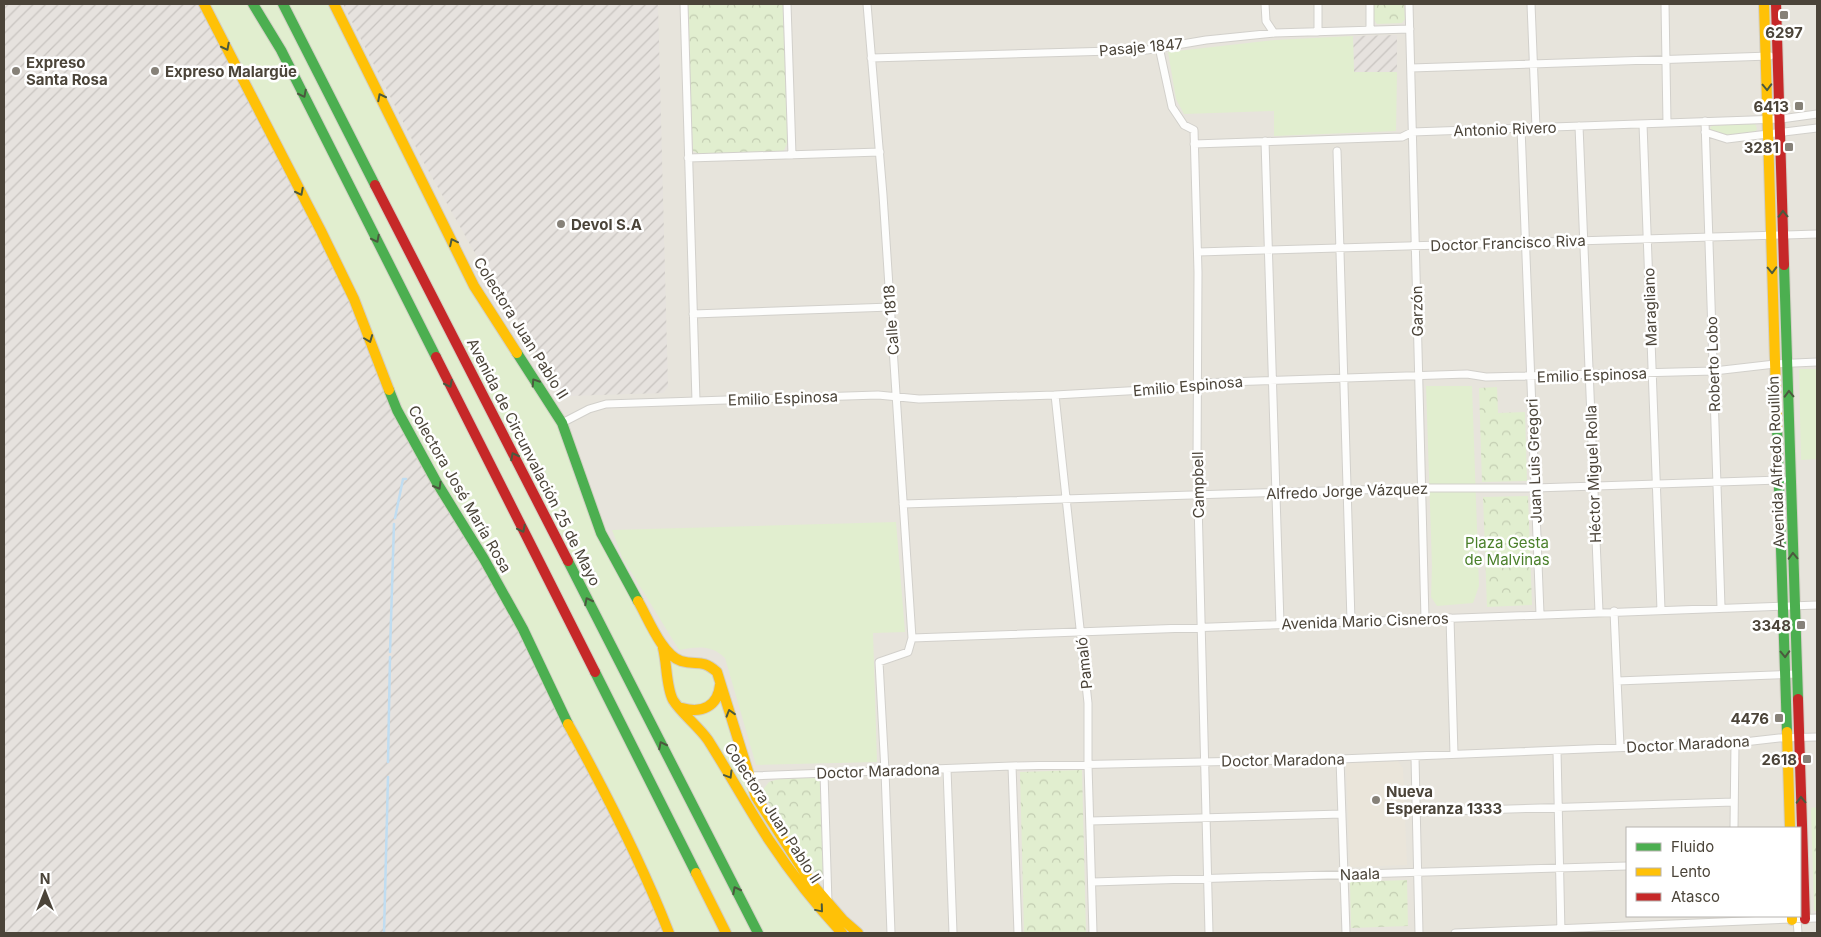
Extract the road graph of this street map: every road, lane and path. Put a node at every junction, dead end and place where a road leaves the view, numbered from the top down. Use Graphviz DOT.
graph roads {
  1 [pos="204,4"];
  2 [pos="253,4"];
  3 [pos="284,4"];
  4 [pos="334,4"];
  5 [pos="684,4"];
  6 [pos="787,4"];
  7 [pos="867,4"];
  8 [pos="1266,4"];
  9 [pos="1318,4"];
  10 [pos="1370,4"];
  11 [pos="1409,4"];
  12 [pos="1531,4"];
  13 [pos="1665,4"];
  14 [pos="1764,4"];
  15 [pos="1776,4"];
  16 [pos="1410,29"];
  17 [pos="1370,30"];
  18 [pos="1318,32"];
  19 [pos="1274,33"];
  20 [pos="1159,48"];
  21 [pos="1766,56"];
  22 [pos="1778,56"];
  23 [pos="872,58"];
  24 [pos="1666,59"];
  25 [pos="1533,64"];
  26 [pos="1411,68"];
  27 [pos="1817,114"];
  28 [pos="1768,119"];
  29 [pos="1781,119"];
  30 [pos="1705,121"];
  31 [pos="1668,123"];
  32 [pos="1643,124"];
  33 [pos="1580,126"];
  34 [pos="1521,128"];
  35 [pos="1536,128"];
  36 [pos="1817,128"];
  37 [pos="1412,132"];
  38 [pos="1705,132"];
  39 [pos="1781,133"];
  40 [pos="1768,134"];
  41 [pos="1265,141"];
  42 [pos="1194,144"];
  43 [pos="1337,151"];
  44 [pos="880,152"];
  45 [pos="792,154"];
  46 [pos="688,158"];
  47 [pos="1784,234"];
  48 [pos="1817,234"];
  49 [pos="1771,235"];
  50 [pos="1708,237"];
  51 [pos="1647,239"];
  52 [pos="1584,240"];
  53 [pos="1526,242"];
  54 [pos="1415,246"];
  55 [pos="1340,248"];
  56 [pos="1268,250"];
  57 [pos="1198,252"];
  58 [pos="891,307"];
  59 [pos="693,314"];
  60 [pos="1817,362"];
  61 [pos="1788,363"];
  62 [pos="1775,364"];
  63 [pos="1714,371"];
  64 [pos="1652,373"];
  65 [pos="1589,375"];
  66 [pos="1418,376"];
  67 [pos="1531,377"];
  68 [pos="1344,378"];
  69 [pos="1272,380"];
  70 [pos="1198,383"];
  71 [pos="1056,395"];
  72 [pos="896,397"];
  73 [pos="696,401"];
  74 [pos="562,423"];
  75 [pos="1779,480"];
  76 [pos="1791,480"];
  77 [pos="1717,482"];
  78 [pos="1656,484"];
  79 [pos="1594,486"];
  80 [pos="1421,488"];
  81 [pos="1535,488"];
  82 [pos="1347,490"];
  83 [pos="1276,492"];
  84 [pos="1198,495"];
  85 [pos="1066,499"];
  86 [pos="903,504"];
  87 [pos="1817,604"];
  88 [pos="1783,605"];
  89 [pos="1795,605"];
  90 [pos="1721,608"];
  91 [pos="1661,610"];
  92 [pos="1599,612"];
  93 [pos="1614,612"];
  94 [pos="1540,614"];
  95 [pos="1425,618"];
  96 [pos="1450,618"];
  97 [pos="1351,621"];
  98 [pos="1280,624"];
  99 [pos="1201,627"];
  100 [pos="1080,631"];
  101 [pos="912,638"];
  102 [pos="662,644"];
  103 [pos="690,661"];
  104 [pos="1785,674"];
  105 [pos="1797,674"];
  106 [pos="1618,681"];
  107 [pos="720,682"];
  108 [pos="670,683"];
  109 [pos="680,707"];
  110 [pos="1817,737"];
  111 [pos="1787,738"];
  112 [pos="1799,738"];
  113 [pos="1735,743"];
  114 [pos="1620,747"];
  115 [pos="1557,751"];
  116 [pos="1454,754"];
  117 [pos="1415,756"];
  118 [pos="1340,759"];
  119 [pos="1204,762"];
  120 [pos="1012,766"];
  121 [pos="1088,766"];
  122 [pos="947,769"];
  123 [pos="886,771"];
  124 [pos="824,774"];
  125 [pos="750,776"];
  126 [pos="1734,802"];
  127 [pos="1558,807"];
  128 [pos="1416,812"];
  129 [pos="1342,814"];
  130 [pos="1206,818"];
  131 [pos="1090,821"];
  132 [pos="1734,827"];
  133 [pos="1790,827"];
  134 [pos="1798,827"];
  135 [pos="1626,866"];
  136 [pos="1560,868"];
  137 [pos="1418,872"];
  138 [pos="1344,875"];
  139 [pos="1208,879"];
  140 [pos="1092,882"];
  141 [pos="828,902"];
  142 [pos="1817,918"];
  143 [pos="1736,919"];
  144 [pos="1797,919"];
  145 [pos="1561,931"];
  146 [pos="669,933"];
  147 [pos="726,933"];
  148 [pos="758,933"];
  149 [pos="842,933"];
  150 [pos="858,933"];
  151 [pos="891,933"];
  152 [pos="953,933"];
  153 [pos="1018,933"];
  154 [pos="1093,933"];
  155 [pos="1209,933"];
  156 [pos="1346,933"];
  157 [pos="1419,933"];
  158 [pos="1455,933"];
  159 [pos="1798,933"];
  1 -- 146 [label="main road, Colectora José María Rosa, one-way"];
  2 -- 147 [label="main road, one-way"];
  148 -- 3 [label="main road, Avenida de Circunvalación 25 de Mayo, one-way"];
  74 -- 4 [label="main road, Colectora Juan Pablo II, one-way"];
  5 -- 46 [label="street"];
  6 -- 45 [label="street"];
  7 -- 23 [label="street, Calle 1818"];
  8 -- 19 [label="street"];
  9 -- 18 [label="street"];
  10 -- 17 [label="street"];
  11 -- 16 [label="street, Garzón"];
  12 -- 25 [label="street"];
  13 -- 24 [label="street"];
  14 -- 21 [label="main road, Avenida Alfredo Rouillón"];
  15 -- 22 [label="main road, Avenida Alfredo Rouillón"];
  16 -- 17 [label="street, Pasaje 1847"];
  16 -- 26 [label="street, Garzón"];
  17 -- 18 [label="street, Pasaje 1847"];
  18 -- 19 [label="street, Pasaje 1847"];
  19 -- 20 [label="street, Pasaje 1847"];
  20 -- 23 [label="street, Pasaje 1847"];
  20 -- 42 [label="street, Campbell"];
  21 -- 22 [label="street"];
  21 -- 24 [label="street"];
  21 -- 28 [label="main road, Avenida Alfredo Rouillón, one-way"];
  22 -- 29 [label="main road, Avenida Alfredo Rouillón"];
  23 -- 44 [label="street, Calle 1818"];
  24 -- 25 [label="street"];
  24 -- 31 [label="street"];
  25 -- 26 [label="street"];
  25 -- 35 [label="street"];
  26 -- 37 [label="street, Garzón"];
  27 -- 29 [label="street, Antonio Rivero"];
  28 -- 29 [label="street, Antonio Rivero"];
  28 -- 30 [label="street, Antonio Rivero"];
  28 -- 40 [label="main road, Avenida Alfredo Rouillón"];
  29 -- 39 [label="main road, Avenida Alfredo Rouillón"];
  30 -- 31 [label="street, Antonio Rivero"];
  30 -- 38 [label="street, Roberto Lobo"];
  31 -- 32 [label="street, Antonio Rivero"];
  32 -- 33 [label="street, Antonio Rivero"];
  32 -- 51 [label="street, Maragliano"];
  33 -- 35 [label="street, Antonio Rivero"];
  33 -- 52 [label="street, Héctor Miguel Rolla"];
  34 -- 35 [label="street, Antonio Rivero"];
  34 -- 37 [label="street, Antonio Rivero"];
  34 -- 53 [label="street, Juan Luis Gregori"];
  36 -- 39 [label="street"];
  37 -- 41 [label="street, Antonio Rivero"];
  37 -- 54 [label="street, Garzón"];
  38 -- 40 [label="street"];
  38 -- 50 [label="street, Roberto Lobo"];
  39 -- 40 [label="street"];
  47 -- 39 [label="main road, Avenida Alfredo Rouillón, one-way"];
  40 -- 49 [label="main road, Avenida Alfredo Rouillón"];
  41 -- 42 [label="street, Antonio Rivero"];
  41 -- 56 [label="street"];
  42 -- 57 [label="street, Campbell"];
  43 -- 55 [label="street"];
  44 -- 45 [label="street"];
  44 -- 58 [label="street, Calle 1818"];
  45 -- 46 [label="street"];
  46 -- 59 [label="street"];
  47 -- 48 [label="street, Doctor Francisco Riva"];
  47 -- 49 [label="street, Doctor Francisco Riva"];
  47 -- 61 [label="main road, Avenida Alfredo Rouillón"];
  49 -- 50 [label="street, Doctor Francisco Riva"];
  49 -- 62 [label="main road, Avenida Alfredo Rouillón, one-way"];
  50 -- 51 [label="street, Doctor Francisco Riva"];
  50 -- 63 [label="street, Roberto Lobo"];
  51 -- 52 [label="street, Doctor Francisco Riva"];
  51 -- 64 [label="street, Maragliano"];
  52 -- 53 [label="street, Doctor Francisco Riva"];
  52 -- 65 [label="street, Héctor Miguel Rolla"];
  53 -- 54 [label="street, Doctor Francisco Riva"];
  53 -- 67 [label="street, Juan Luis Gregori"];
  54 -- 55 [label="street, Doctor Francisco Riva"];
  54 -- 66 [label="street, Garzón"];
  55 -- 56 [label="street, Doctor Francisco Riva"];
  55 -- 68 [label="street"];
  56 -- 57 [label="street, Doctor Francisco Riva"];
  56 -- 69 [label="street"];
  57 -- 70 [label="street, Campbell"];
  58 -- 59 [label="street"];
  58 -- 72 [label="street, Calle 1818"];
  59 -- 73 [label="street"];
  60 -- 61 [label="street, Emilio Espinosa"];
  61 -- 62 [label="street, Emilio Espinosa"];
  76 -- 61 [label="main road, Avenida Alfredo Rouillón, one-way"];
  62 -- 63 [label="street, Emilio Espinosa"];
  62 -- 75 [label="main road, Avenida Alfredo Rouillón"];
  63 -- 64 [label="street, Emilio Espinosa"];
  63 -- 77 [label="street, Roberto Lobo"];
  64 -- 65 [label="street, Emilio Espinosa"];
  64 -- 78 [label="street, Maragliano"];
  65 -- 67 [label="street, Emilio Espinosa"];
  65 -- 79 [label="street, Héctor Miguel Rolla"];
  66 -- 67 [label="street, Emilio Espinosa"];
  66 -- 68 [label="street, Emilio Espinosa"];
  66 -- 80 [label="street, Garzón"];
  67 -- 81 [label="street, Juan Luis Gregori"];
  68 -- 69 [label="street, Emilio Espinosa"];
  68 -- 82 [label="street"];
  69 -- 70 [label="street, Emilio Espinosa"];
  69 -- 83 [label="street"];
  70 -- 71 [label="street, Emilio Espinosa"];
  70 -- 84 [label="street, Campbell"];
  71 -- 72 [label="street, Emilio Espinosa"];
  71 -- 85 [label="street, Pamaló"];
  72 -- 73 [label="street, Emilio Espinosa"];
  72 -- 86 [label="street, Calle 1818"];
  73 -- 74 [label="street, Emilio Espinosa"];
  74 -- 102 [label="main road, Colectora Juan Pablo II"];
  75 -- 76 [label="street, Alfredo Jorge Vázquez"];
  75 -- 77 [label="street, Alfredo Jorge Vázquez"];
  75 -- 88 [label="main road, Avenida Alfredo Rouillón"];
  89 -- 76 [label="main road, Avenida Alfredo Rouillón, one-way"];
  77 -- 78 [label="street, Alfredo Jorge Vázquez"];
  77 -- 90 [label="street, Roberto Lobo"];
  78 -- 79 [label="street, Alfredo Jorge Vázquez"];
  78 -- 91 [label="street, Maragliano"];
  79 -- 81 [label="street, Alfredo Jorge Vázquez"];
  79 -- 92 [label="street, Héctor Miguel Rolla"];
  80 -- 81 [label="street, Alfredo Jorge Vázquez"];
  80 -- 82 [label="street, Alfredo Jorge Vázquez"];
  80 -- 95 [label="street, Garzón"];
  81 -- 94 [label="street, Juan Luis Gregori"];
  82 -- 83 [label="street, Alfredo Jorge Vázquez"];
  82 -- 97 [label="street"];
  83 -- 84 [label="street, Alfredo Jorge Vázquez"];
  83 -- 98 [label="street"];
  84 -- 85 [label="street, Alfredo Jorge Vázquez"];
  84 -- 99 [label="street, Campbell"];
  85 -- 86 [label="street, Alfredo Jorge Vázquez"];
  85 -- 100 [label="street, Pamaló"];
  86 -- 101 [label="street, Calle 1818"];
  87 -- 89 [label="street, Avenida Mario Cisneros"];
  88 -- 89 [label="street, Avenida Mario Cisneros"];
  88 -- 90 [label="street, Avenida Mario Cisneros"];
  88 -- 104 [label="main road, Avenida Alfredo Rouillón, one-way"];
  89 -- 105 [label="main road, Avenida Alfredo Rouillón"];
  90 -- 91 [label="street, Avenida Mario Cisneros"];
  91 -- 93 [label="street, Avenida Mario Cisneros"];
  92 -- 93 [label="street, Avenida Mario Cisneros"];
  92 -- 94 [label="street, Avenida Mario Cisneros"];
  93 -- 106 [label="street"];
  94 -- 96 [label="street, Avenida Mario Cisneros"];
  95 -- 96 [label="street, Avenida Mario Cisneros"];
  95 -- 97 [label="street, Avenida Mario Cisneros"];
  96 -- 116 [label="street"];
  97 -- 98 [label="street, Avenida Mario Cisneros"];
  98 -- 99 [label="street, Avenida Mario Cisneros"];
  99 -- 100 [label="street, Avenida Mario Cisneros"];
  99 -- 119 [label="street, Campbell"];
  100 -- 101 [label="street, Avenida Mario Cisneros"];
  100 -- 121 [label="street, Pamaló"];
  101 -- 123 [label="street"];
  102 -- 103 [label="main road, Colectora Juan Pablo II"];
  102 -- 108 [label="main road, Colectora Juan Pablo II"];
  103 -- 107 [label="main road, Colectora Juan Pablo II"];
  103 -- 108 [label="main road"];
  104 -- 105 [label="street"];
  104 -- 106 [label="street"];
  104 -- 111 [label="main road, Avenida Alfredo Rouillón"];
  105 -- 112 [label="main road, Avenida Alfredo Rouillón"];
  106 -- 114 [label="street"];
  107 -- 109 [label="main road"];
  125 -- 107 [label="main road, Colectora Juan Pablo II, one-way"];
  108 -- 109 [label="main road, Colectora Juan Pablo II"];
  109 -- 149 [label="main road, Colectora Juan Pablo II, one-way"];
  110 -- 112 [label="street, Doctor Maradona"];
  111 -- 112 [label="street, Doctor Maradona"];
  111 -- 113 [label="street, Doctor Maradona"];
  111 -- 133 [label="main road, Avenida Alfredo Rouillón"];
  134 -- 112 [label="main road, Avenida Alfredo Rouillón, one-way"];
  113 -- 114 [label="street, Doctor Maradona"];
  113 -- 126 [label="street"];
  114 -- 115 [label="street, Doctor Maradona"];
  115 -- 116 [label="street, Doctor Maradona"];
  115 -- 127 [label="street"];
  116 -- 117 [label="street, Doctor Maradona"];
  117 -- 118 [label="street, Doctor Maradona"];
  117 -- 128 [label="street"];
  118 -- 119 [label="street, Doctor Maradona"];
  118 -- 129 [label="street"];
  119 -- 121 [label="street, Doctor Maradona"];
  119 -- 130 [label="street, Campbell"];
  120 -- 121 [label="street, Doctor Maradona"];
  120 -- 122 [label="street, Doctor Maradona"];
  120 -- 153 [label="street"];
  121 -- 131 [label="street, Pamaló"];
  122 -- 123 [label="street, Doctor Maradona"];
  122 -- 152 [label="street"];
  123 -- 124 [label="street, Doctor Maradona"];
  123 -- 151 [label="street"];
  124 -- 125 [label="street, Doctor Maradona"];
  124 -- 141 [label="street"];
  125 -- 141 [label="main road, Colectora Juan Pablo II"];
  126 -- 127 [label="street"];
  126 -- 132 [label="street"];
  127 -- 128 [label="street"];
  127 -- 136 [label="street"];
  128 -- 137 [label="street"];
  129 -- 130 [label="street"];
  129 -- 138 [label="street"];
  130 -- 131 [label="street"];
  130 -- 139 [label="street, Campbell"];
  131 -- 140 [label="street, Pamaló"];
  135 -- 136 [label="street, Naala"];
  136 -- 137 [label="street, Naala"];
  136 -- 145 [label="street"];
  137 -- 138 [label="street, Naala"];
  137 -- 157 [label="street"];
  138 -- 139 [label="street, Naala"];
  138 -- 156 [label="street"];
  139 -- 140 [label="street, Naala"];
  139 -- 155 [label="street, Campbell"];
  140 -- 154 [label="street, Pamaló"];
  141 -- 150 [label="main road, Colectora Juan Pablo II"];
  142 -- 144 [label="street"];
  143 -- 144 [label="street"];
  143 -- 145 [label="street"];
  144 -- 159 [label="street"];
  145 -- 158 [label="street"];
}
